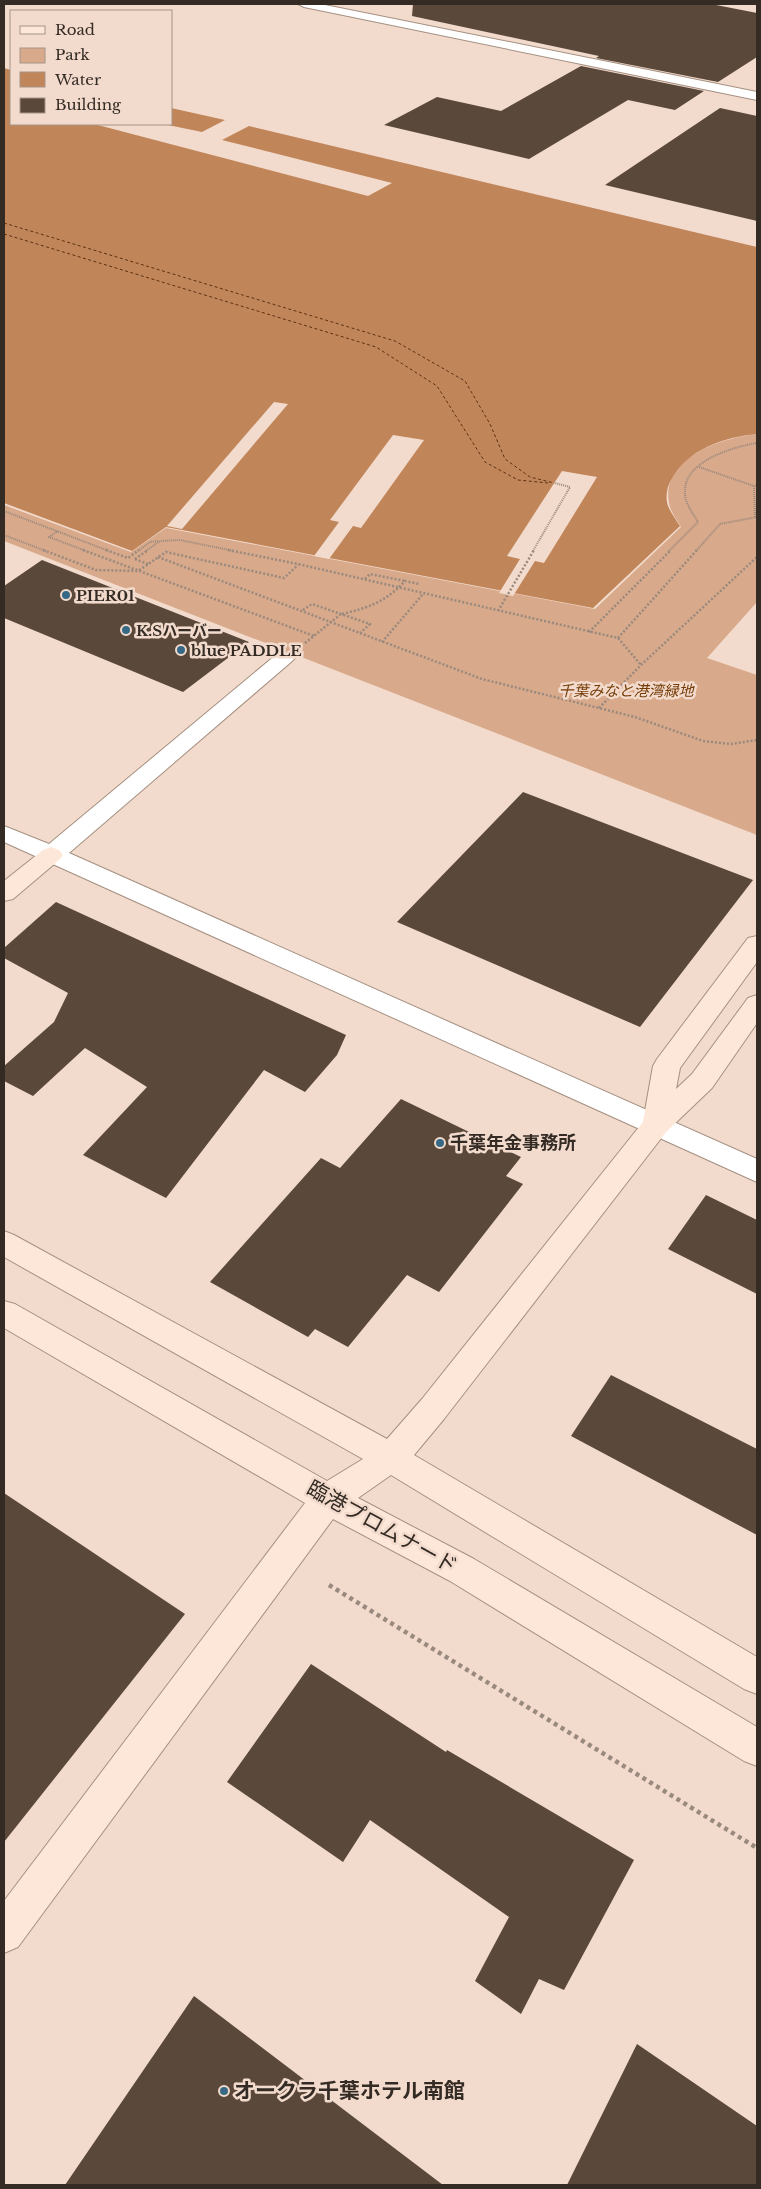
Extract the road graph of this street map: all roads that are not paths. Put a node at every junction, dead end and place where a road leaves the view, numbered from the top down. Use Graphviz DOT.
graph roads {
  1 [pos="304,4"];
  2 [pos="757,96"];
  3 [pos="284,658"];
  4 [pos="4,833"];
  5 [pos="51,855"];
  6 [pos="4,893"];
  7 [pos="757,944"];
  8 [pos="757,1004"];
  9 [pos="656,1125"];
  10 [pos="757,1171"];
  11 [pos="4,1242"];
  12 [pos="4,1313"];
  13 [pos="391,1458"];
  14 [pos="328,1499"];
  15 [pos="757,1677"];
  16 [pos="757,1748"];
  17 [pos="4,1933"];
  1 -- 2 [label="street"];
  3 -- 5 [label="street"];
  4 -- 5 [label="street"];
  5 -- 6 [label="street"];
  5 -- 9 [label="street"];
  7 -- 9 [label="street"];
  8 -- 9 [label="street"];
  9 -- 10 [label="street"];
  9 -- 13 [label="street"];
  11 -- 13 [label="street"];
  12 -- 14 [label="street, 臨港プロムナード"];
  13 -- 14 [label="street"];
  13 -- 15 [label="street"];
  14 -- 16 [label="street, 臨港プロムナード"];
  14 -- 17 [label="street"];
}
